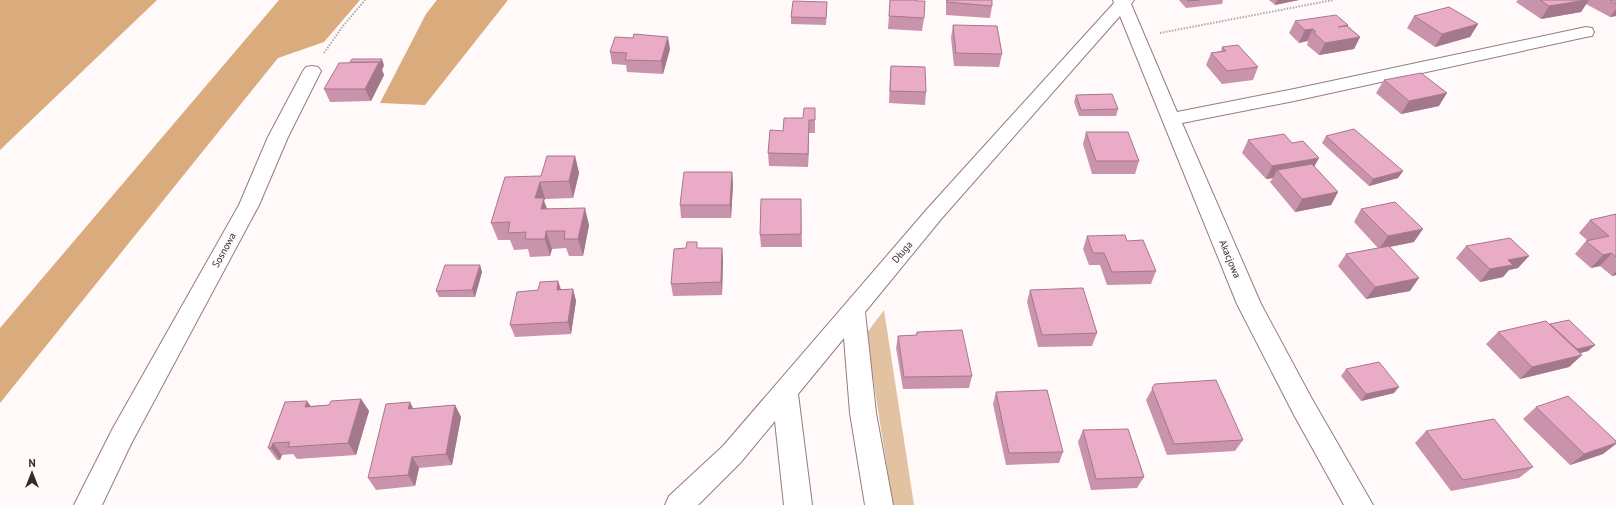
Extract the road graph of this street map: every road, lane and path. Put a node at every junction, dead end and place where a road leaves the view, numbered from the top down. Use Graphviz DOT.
graph roads {
  1 [pos="365,0"];
  2 [pos="1332,0"];
  3 [pos="1123,1"];
  4 [pos="1586,32"];
  5 [pos="1138,38"];
  6 [pos="312,71"];
  7 [pos="1171,119"];
  8 [pos="853,309"];
  9 [pos="785,393"];
  10 [pos="88,505"];
  11 [pos="679,505"];
  12 [pos="798,505"];
  13 [pos="879,505"];
  14 [pos="1359,505"];
  1 -- 6 [label="path"];
  2 -- 5 [label="path"];
  3 -- 5 [label="street, Akacjowa"];
  3 -- 8 [label="street, Długa"];
  4 -- 7 [label="street"];
  5 -- 7 [label="street, Akacjowa"];
  6 -- 10 [label="street, Sosnowa"];
  7 -- 14 [label="street, Akacjowa"];
  8 -- 9 [label="street, Długa"];
  8 -- 13 [label="street"];
  9 -- 11 [label="street, Długa"];
  9 -- 12 [label="street"];
}
